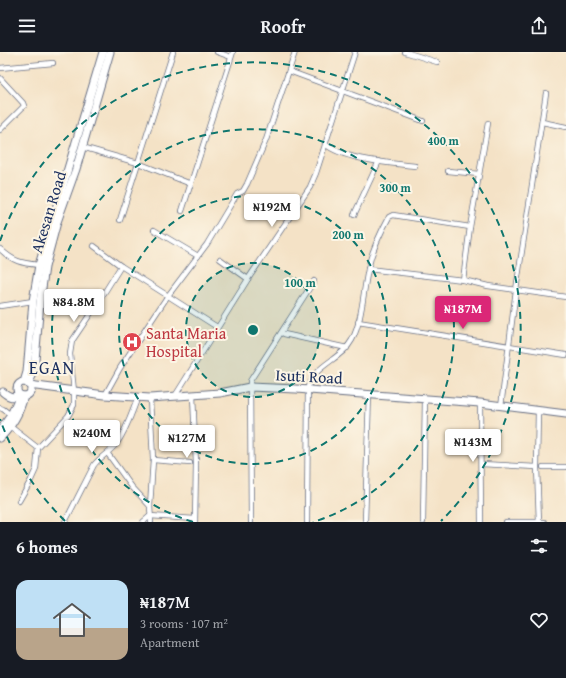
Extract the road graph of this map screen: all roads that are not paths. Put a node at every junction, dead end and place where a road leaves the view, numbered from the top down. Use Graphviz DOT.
graph roads {
  1 [pos="104,52"];
  2 [pos="110,52"];
  3 [pos="172,52"];
  4 [pos="217,52"];
  5 [pos="295,52"];
  6 [pos="355,52"];
  7 [pos="404,52"];
  8 [pos="232,55"];
  9 [pos="437,62"];
  10 [pos="53,63"];
  11 [pos="0,68"];
  12 [pos="289,71"];
  13 [pos="0,78"];
  14 [pos="343,91"];
  15 [pos="546,93"];
  16 [pos="423,121"];
  17 [pos="542,122"];
  18 [pos="488,123"];
  19 [pos="566,127"];
  20 [pos="0,130"];
  21 [pos="325,144"];
  22 [pos="82,147"];
  23 [pos="379,162"];
  24 [pos="138,163"];
  25 [pos="415,166"];
  26 [pos="448,171"];
  27 [pos="479,174"];
  28 [pos="191,184"];
  29 [pos="182,211"];
  30 [pos="354,215"];
  31 [pos="120,220"];
  32 [pos="470,227"];
  33 [pos="154,230"];
  34 [pos="94,246"];
  35 [pos="0,249"];
  36 [pos="198,256"];
  37 [pos="220,259"];
  38 [pos="39,265"];
  39 [pos="121,266"];
  40 [pos="368,269"];
  41 [pos="248,279"];
  42 [pos="463,280"];
  43 [pos="314,281"];
  44 [pos="516,290"];
  45 [pos="168,297"];
  46 [pos="566,297"];
  47 [pos="33,301"];
  48 [pos="0,306"];
  49 [pos="358,322"];
  50 [pos="217,327"];
  51 [pos="284,334"];
  52 [pos="510,346"];
  53 [pos="347,348"];
  54 [pos="566,355"];
  55 [pos="30,372"];
  56 [pos="28,385"];
  57 [pos="250,387"];
  58 [pos="308,390"];
  59 [pos="2,391"];
  60 [pos="74,391"];
  61 [pos="20,394"];
  62 [pos="368,394"];
  63 [pos="105,395"];
  64 [pos="193,395"];
  65 [pos="175,396"];
  66 [pos="138,397"];
  67 [pos="150,398"];
  68 [pos="425,399"];
  69 [pos="480,404"];
  70 [pos="19,405"];
  71 [pos="501,406"];
  72 [pos="0,408"];
  73 [pos="538,411"];
  74 [pos="566,414"];
  75 [pos="11,415"];
  76 [pos="11,427"];
  77 [pos="0,431"];
  78 [pos="0,438"];
  79 [pos="38,448"];
  80 [pos="108,454"];
  81 [pos="153,460"];
  82 [pos="190,463"];
  83 [pos="481,464"];
  84 [pos="537,467"];
  85 [pos="543,467"];
  86 [pos="566,468"];
  87 [pos="19,502"];
  88 [pos="150,506"];
  89 [pos="150,516"];
  90 [pos="195,521"];
  91 [pos="66,522"];
  92 [pos="143,522"];
  93 [pos="151,522"];
  94 [pos="251,522"];
  95 [pos="307,522"];
  96 [pos="365,522"];
  97 [pos="423,522"];
  98 [pos="481,522"];
  99 [pos="506,522"];
  100 [pos="539,522"];
  101 [pos="544,522"];
  1 -- 38 [label="street, Akesan Road"];
  2 -- 22 [label="street, Akesan Road"];
  3 -- 24 [label="street"];
  4 -- 8 [label="street"];
  5 -- 12 [label="street"];
  6 -- 14 [label="street"];
  7 -- 9 [label="street"];
  8 -- 28 [label="street"];
  10 -- 11 [label="street"];
  12 -- 14 [label="street"];
  12 -- 36 [label="street"];
  13 -- 20 [label="street"];
  14 -- 16 [label="street"];
  14 -- 21 [label="street"];
  15 -- 17 [label="street"];
  17 -- 19 [label="street"];
  17 -- 44 [label="street"];
  18 -- 27 [label="street"];
  21 -- 23 [label="street"];
  21 -- 41 [label="street"];
  22 -- 24 [label="street"];
  22 -- 55 [label="street, Akesan Road"];
  23 -- 25 [label="street"];
  23 -- 30 [label="street"];
  24 -- 28 [label="street"];
  24 -- 31 [label="street"];
  26 -- 27 [label="street"];
  27 -- 32 [label="street"];
  28 -- 29 [label="street"];
  32 -- 40 [label="street"];
  32 -- 42 [label="street"];
  33 -- 36 [label="street"];
  34 -- 39 [label="street"];
  35 -- 38 [label="street"];
  36 -- 45 [label="street"];
  37 -- 41 [label="street"];
  38 -- 47 [label="street, Akesan Road"];
  39 -- 45 [label="street"];
  39 -- 60 [label="street"];
  40 -- 42 [label="street"];
  40 -- 49 [label="street"];
  41 -- 50 [label="street"];
  42 -- 44 [label="street"];
  43 -- 57 [label="street"];
  44 -- 46 [label="street"];
  44 -- 52 [label="street"];
  45 -- 50 [label="street"];
  45 -- 63 [label="street"];
  47 -- 48 [label="street"];
  47 -- 55 [label="street, Akesan Road"];
  49 -- 52 [label="street"];
  49 -- 53 [label="street"];
  50 -- 65 [label="street"];
  51 -- 53 [label="street"];
  52 -- 54 [label="street"];
  52 -- 71 [label="street"];
  53 -- 58 [label="street"];
  55 -- 56 [label="street, Akesan Road"];
  56 -- 60 [label="street, Isuti Road"];
  56 -- 61 [label="street"];
  56 -- 61 [label="street"];
  57 -- 58 [label="street, Isuti Road"];
  57 -- 64 [label="street, Isuti Road"];
  57 -- 94 [label="street"];
  58 -- 62 [label="street, Isuti Road"];
  58 -- 95 [label="street"];
  59 -- 61 [label="street"];
  60 -- 63 [label="street, Isuti Road"];
  60 -- 79 [label="street"];
  61 -- 70 [label="street"];
  62 -- 68 [label="street, Isuti Road"];
  62 -- 96 [label="street"];
  63 -- 66 [label="street, Isuti Road"];
  64 -- 65 [label="street, Isuti Road"];
  64 -- 90 [label="street"];
  65 -- 67 [label="street, Isuti Road"];
  66 -- 67 [label="street, Isuti Road"];
  66 -- 80 [label="street"];
  67 -- 81 [label="street"];
  68 -- 69 [label="street, Isuti Road"];
  68 -- 97 [label="street"];
  69 -- 71 [label="street, Isuti Road"];
  69 -- 83 [label="street"];
  70 -- 75 [label="street"];
  70 -- 76 [label="street"];
  71 -- 73 [label="street, Isuti Road"];
  72 -- 75 [label="street"];
  73 -- 74 [label="street, Isuti Road"];
  73 -- 84 [label="street"];
  75 -- 77 [label="street"];
  76 -- 78 [label="street"];
  76 -- 79 [label="street"];
  79 -- 87 [label="street"];
  80 -- 88 [label="street"];
  80 -- 91 [label="street"];
  81 -- 82 [label="street"];
  81 -- 88 [label="street"];
  83 -- 84 [label="street"];
  83 -- 98 [label="street"];
  84 -- 100 [label="street"];
  85 -- 86 [label="street"];
  88 -- 89 [label="street"];
  89 -- 90 [label="street"];
  89 -- 92 [label="street"];
  89 -- 93 [label="street"];
  99 -- 100 [label="street"];
  100 -- 101 [label="street"];
}
